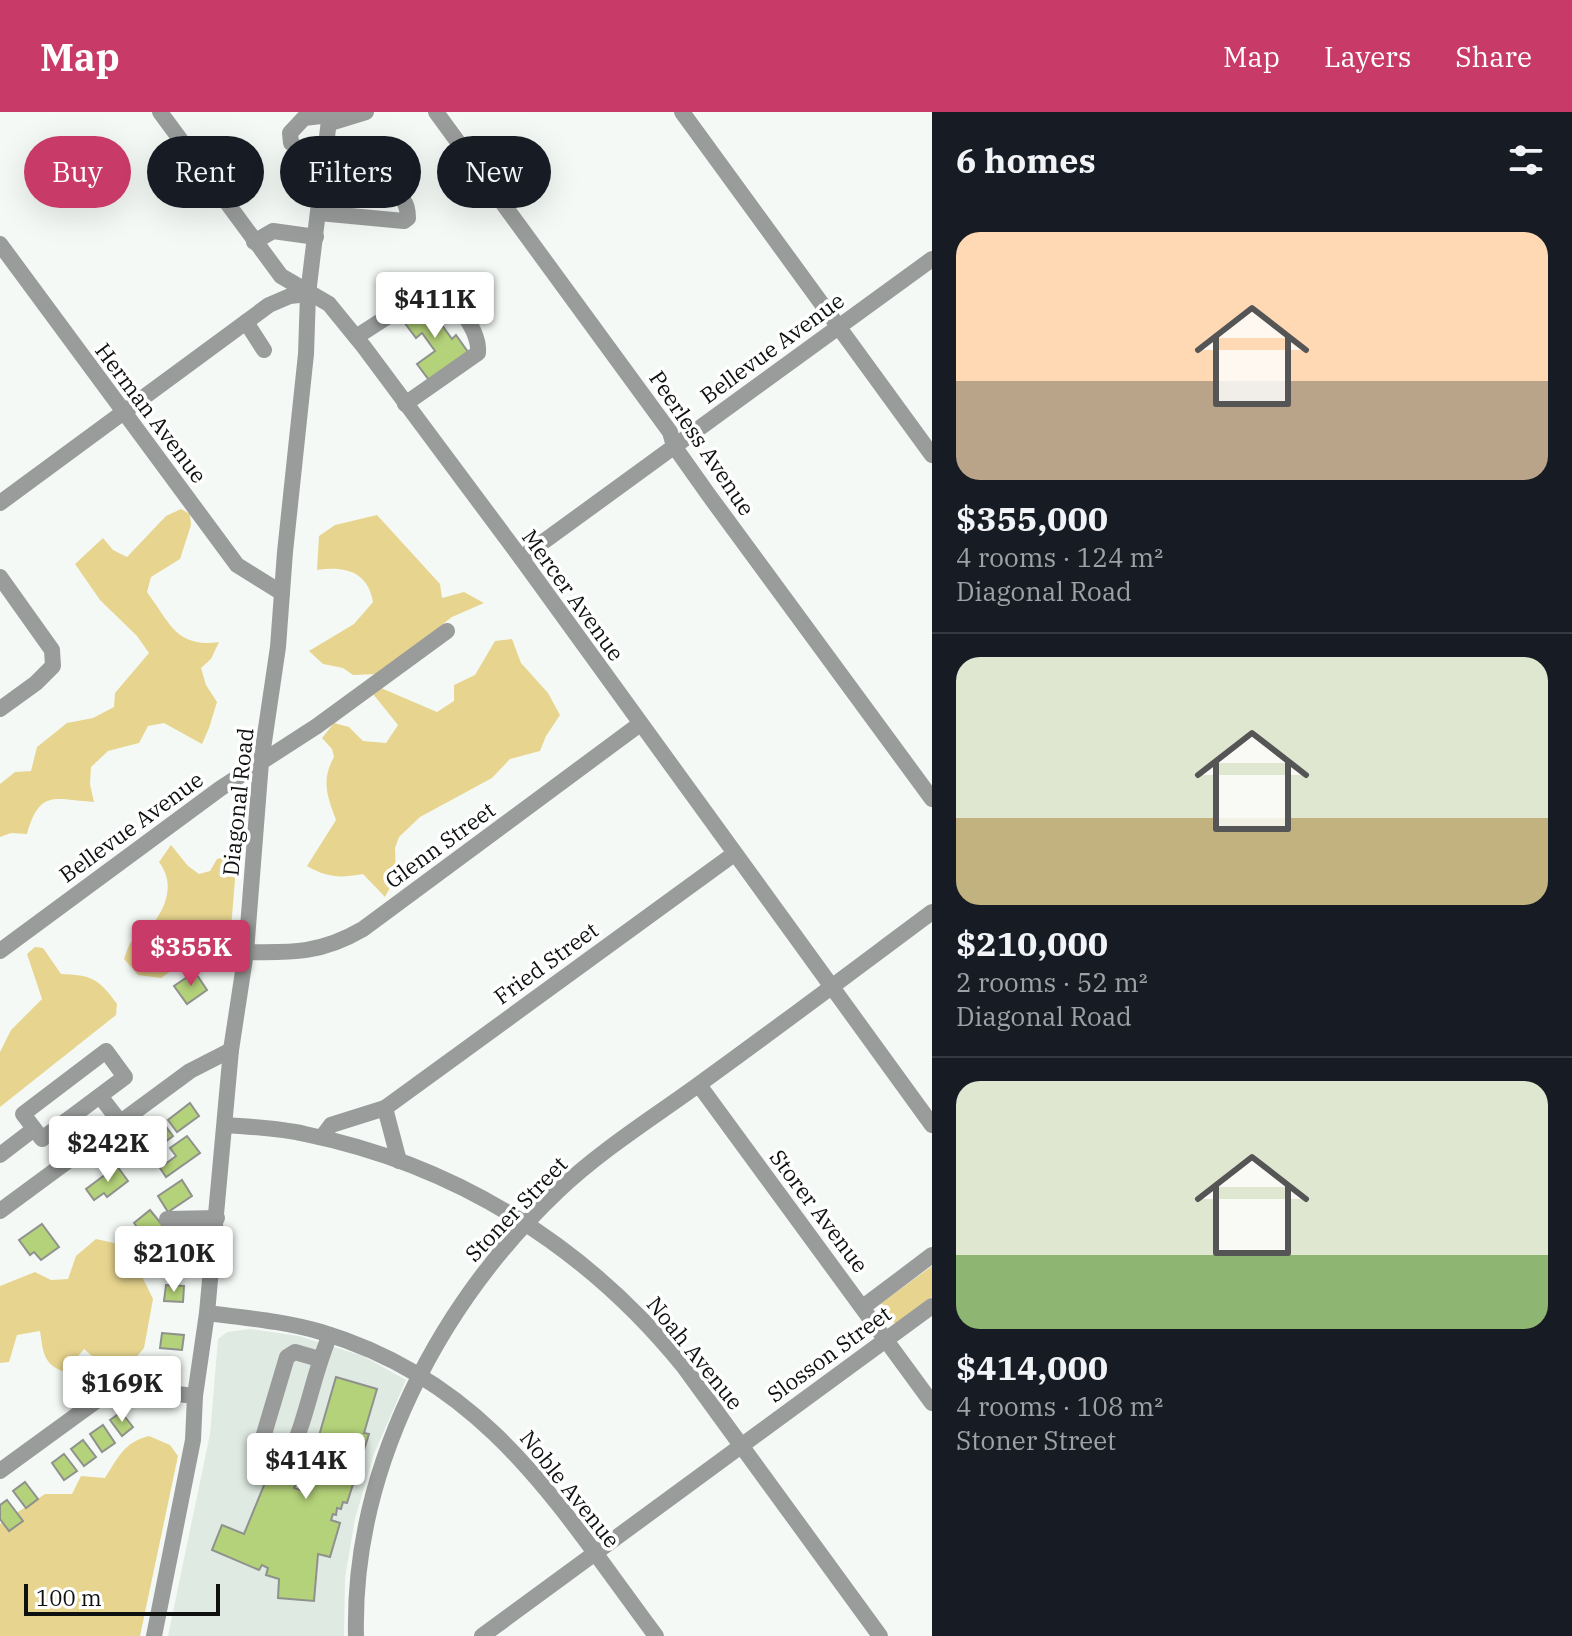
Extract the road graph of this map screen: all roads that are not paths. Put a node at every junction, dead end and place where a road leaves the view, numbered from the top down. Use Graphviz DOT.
graph roads {
  1 [pos="160,112"];
  2 [pos="366,112"];
  3 [pos="436,112"];
  4 [pos="682,112"];
  5 [pos="330,117"];
  6 [pos="290,136"];
  7 [pos="320,208"];
  8 [pos="407,208"];
  9 [pos="319,213"];
  10 [pos="316,237"];
  11 [pos="254,242"];
  12 [pos="0,244"];
  13 [pos="932,259"];
  14 [pos="308,294"];
  15 [pos="246,322"];
  16 [pos="838,327"];
  17 [pos="356,337"];
  18 [pos="264,350"];
  19 [pos="405,404"];
  20 [pos="123,412"];
  21 [pos="674,446"];
  22 [pos="932,455"];
  23 [pos="0,503"];
  24 [pos="521,558"];
  25 [pos="0,577"];
  26 [pos="282,593"];
  27 [pos="447,631"];
  28 [pos="0,709"];
  29 [pos="640,724"];
  30 [pos="261,762"];
  31 [pos="932,799"];
  32 [pos="734,854"];
  33 [pos="932,912"];
  34 [pos="0,951"];
  35 [pos="246,952"];
  36 [pos="831,987"];
  37 [pos="231,1050"];
  38 [pos="699,1085"];
  39 [pos="100,1096"];
  40 [pos="385,1108"];
  41 [pos="66,1121"];
  42 [pos="120,1122"];
  43 [pos="226,1125"];
  44 [pos="932,1125"];
  45 [pos="34,1129"];
  46 [pos="322,1137"];
  47 [pos="86,1147"];
  48 [pos="0,1155"];
  49 [pos="399,1161"];
  50 [pos="0,1211"];
  51 [pos="217,1218"];
  52 [pos="167,1219"];
  53 [pos="526,1224"];
  54 [pos="932,1255"];
  55 [pos="932,1306"];
  56 [pos="863,1307"];
  57 [pos="207,1313"];
  58 [pos="330,1335"];
  59 [pos="886,1340"];
  60 [pos="319,1359"];
  61 [pos="419,1376"];
  62 [pos="195,1396"];
  63 [pos="932,1403"];
  64 [pos="740,1446"];
  65 [pos="0,1471"];
  66 [pos="594,1553"];
  67 [pos="154,1636"];
  68 [pos="356,1636"];
  69 [pos="482,1636"];
  70 [pos="656,1636"];
  71 [pos="880,1636"];
  1 -- 11 [label="street, Mercer Avenue"];
  2 -- 5 [label="street"];
  3 -- 21 [label="street, Peerless Avenue"];
  4 -- 16 [label="street"];
  5 -- 6 [label="street"];
  7 -- 9 [label="street, Diagonal Road"];
  8 -- 9 [label="street"];
  9 -- 10 [label="street, Diagonal Road"];
  10 -- 11 [label="street"];
  10 -- 14 [label="street, Diagonal Road"];
  11 -- 14 [label="street, Mercer Avenue"];
  12 -- 20 [label="street, Herman Avenue"];
  13 -- 16 [label="street, Bellevue Avenue"];
  14 -- 15 [label="street"];
  14 -- 17 [label="street, Mercer Avenue"];
  14 -- 26 [label="street, Diagonal Road"];
  15 -- 18 [label="street"];
  15 -- 20 [label="street"];
  16 -- 21 [label="street, Bellevue Avenue"];
  16 -- 22 [label="street"];
  17 -- 19 [label="street, Mercer Avenue"];
  17 -- 19 [label="street"];
  19 -- 24 [label="street, Mercer Avenue"];
  20 -- 23 [label="street"];
  20 -- 26 [label="street, Herman Avenue"];
  21 -- 24 [label="street, Bellevue Avenue"];
  21 -- 31 [label="street, Peerless Avenue"];
  24 -- 29 [label="street, Mercer Avenue"];
  25 -- 28 [label="street"];
  26 -- 30 [label="street, Diagonal Road"];
  27 -- 30 [label="street, Bellevue Avenue"];
  29 -- 32 [label="street, Mercer Avenue"];
  29 -- 35 [label="street, Glenn Street"];
  30 -- 34 [label="street, Bellevue Avenue"];
  30 -- 35 [label="street, Diagonal Road"];
  32 -- 36 [label="street, Mercer Avenue"];
  32 -- 40 [label="street, Fried Street"];
  33 -- 36 [label="street, Stoner Street"];
  35 -- 37 [label="street, Diagonal Road"];
  36 -- 38 [label="street, Stoner Street"];
  36 -- 44 [label="street, Mercer Avenue"];
  37 -- 42 [label="street"];
  37 -- 43 [label="street, Diagonal Road"];
  38 -- 53 [label="street, Stoner Street"];
  38 -- 56 [label="street, Storer Avenue"];
  39 -- 41 [label="street"];
  39 -- 42 [label="street"];
  39 -- 45 [label="street"];
  40 -- 46 [label="street, Fried Street"];
  40 -- 49 [label="street"];
  41 -- 45 [label="street"];
  41 -- 47 [label="street"];
  42 -- 47 [label="street"];
  43 -- 46 [label="street, Noah Avenue"];
  43 -- 51 [label="street, Diagonal Road"];
  45 -- 48 [label="street"];
  46 -- 49 [label="street, Noah Avenue"];
  47 -- 50 [label="street"];
  49 -- 53 [label="street, Noah Avenue"];
  51 -- 52 [label="street"];
  51 -- 57 [label="street, Diagonal Road"];
  53 -- 61 [label="street, Stoner Street"];
  53 -- 64 [label="street, Noah Avenue"];
  54 -- 56 [label="street"];
  55 -- 59 [label="street, Slosson Street"];
  56 -- 59 [label="street, Storer Avenue"];
  57 -- 58 [label="street, Noble Avenue"];
  57 -- 62 [label="street, Diagonal Road"];
  58 -- 60 [label="street"];
  58 -- 61 [label="street, Noble Avenue"];
  59 -- 63 [label="street, Storer Avenue"];
  59 -- 64 [label="street, Slosson Street"];
  60 -- 60 [label="street"];
  61 -- 66 [label="street, Noble Avenue"];
  61 -- 68 [label="street, Stoner Street"];
  62 -- 65 [label="street"];
  62 -- 67 [label="street, Diagonal Road"];
  64 -- 66 [label="street, Slosson Street"];
  64 -- 71 [label="street, Noah Avenue"];
  66 -- 69 [label="street, Slosson Street"];
  66 -- 70 [label="street, Noble Avenue"];
}
